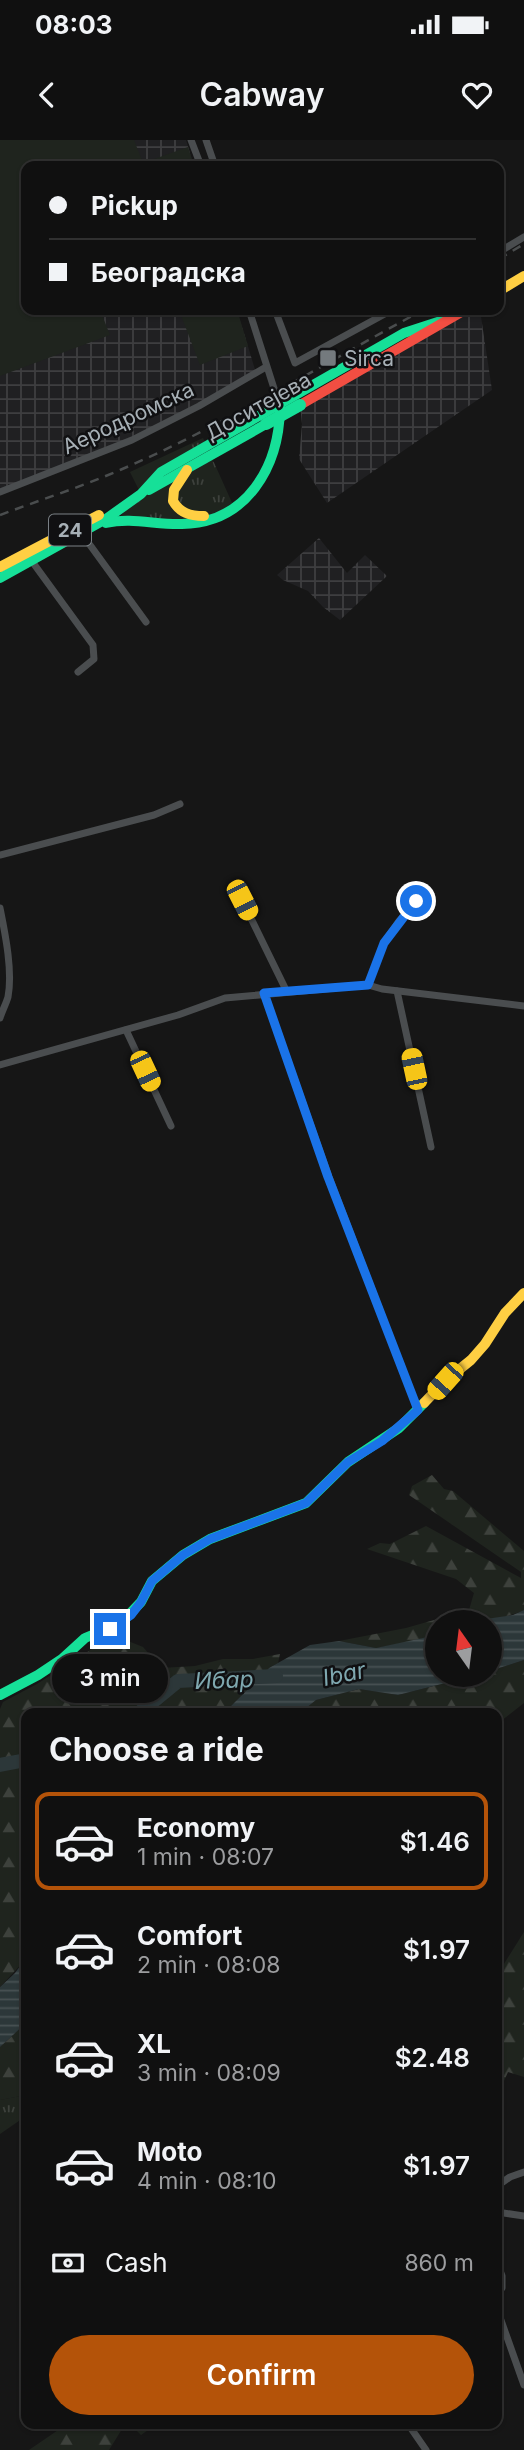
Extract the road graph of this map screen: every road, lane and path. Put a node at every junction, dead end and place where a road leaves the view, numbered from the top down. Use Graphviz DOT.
graph roads {
  1 [pos="191,140"];
  2 [pos="206,140"];
  3 [pos="199,161"];
  4 [pos="213,161"];
  5 [pos="524,237"];
  6 [pos="504,248"];
  7 [pos="524,276"];
  8 [pos="504,287"];
  9 [pos="250,315"];
  10 [pos="277,315"];
  11 [pos="383,315"];
  12 [pos="456,315"];
  13 [pos="450,318"];
  14 [pos="266,368"];
  15 [pos="279,404"];
  16 [pos="190,466"];
  17 [pos="0,492"];
  18 [pos="250,493"];
  19 [pos="141,494"];
  20 [pos="80,531"];
  21 [pos="29,557"];
  22 [pos="0,568"];
  23 [pos="0,578"];
  24 [pos="146,622"];
  25 [pos="78,672"];
  26 [pos="180,804"];
  27 [pos="0,855"];
  28 [pos="426,891"];
  29 [pos="242,900"];
  30 [pos="0,908"];
  31 [pos="368,985"];
  32 [pos="397,991"];
  33 [pos="287,992"];
  34 [pos="264,993"];
  35 [pos="524,1006"];
  36 [pos="0,1018"];
  37 [pos="126,1030"];
  38 [pos="0,1065"];
  39 [pos="171,1126"];
  40 [pos="431,1147"];
  41 [pos="524,1293"];
  42 [pos="418,1410"];
  43 [pos="0,1695"];
  44 [pos="524,2172"];
  45 [pos="502,2183"];
  46 [pos="502,2213"];
  47 [pos="524,2216"];
  48 [pos="502,2323"];
  49 [pos="524,2385"];
  50 [pos="411,2429"];
  51 [pos="426,2450"];
  1 -- 3 [label="street"];
  2 -- 4 [label="street"];
  5 -- 6 [label="street"];
  7 -- 8 [label="main road"];
  9 -- 14 [label="street"];
  10 -- 11 [label="street"];
  12 -- 13 [label="main road, Доситејева / 24"];
  13 -- 15 [label="main road"];
  13 -- 16 [label="main road, Доситејева / 24, bridge"];
  14 -- 15 [label="street"];
  14 -- 17 [label="street, Аеродромска"];
  15 -- 18 [label="main road"];
  15 -- 19 [label="main road"];
  16 -- 18 [label="main road"];
  16 -- 19 [label="main road, Доситејева / 24"];
  18 -- 20 [label="main road"];
  19 -- 20 [label="main road, Доситејева / 24"];
  20 -- 21 [label="main road, Доситејева / 24"];
  20 -- 24 [label="street"];
  21 -- 22 [label="main road, Доситејева / 24"];
  21 -- 23 [label="main road, Доситејева / 24"];
  21 -- 25 [label="street"];
  26 -- 27 [label="street"];
  28 -- 31 [label="street"];
  29 -- 33 [label="street"];
  30 -- 36 [label="street"];
  31 -- 32 [label="street"];
  31 -- 33 [label="street"];
  32 -- 35 [label="street"];
  32 -- 40 [label="street"];
  33 -- 34 [label="street"];
  34 -- 37 [label="street"];
  34 -- 42 [label="street"];
  37 -- 38 [label="street"];
  37 -- 39 [label="street"];
  41 -- 42 [label="main road"];
  42 -- 43 [label="main road"];
  44 -- 45 [label="street"];
  46 -- 47 [label="street"];
  48 -- 49 [label="street"];
  50 -- 51 [label="street"];
}
